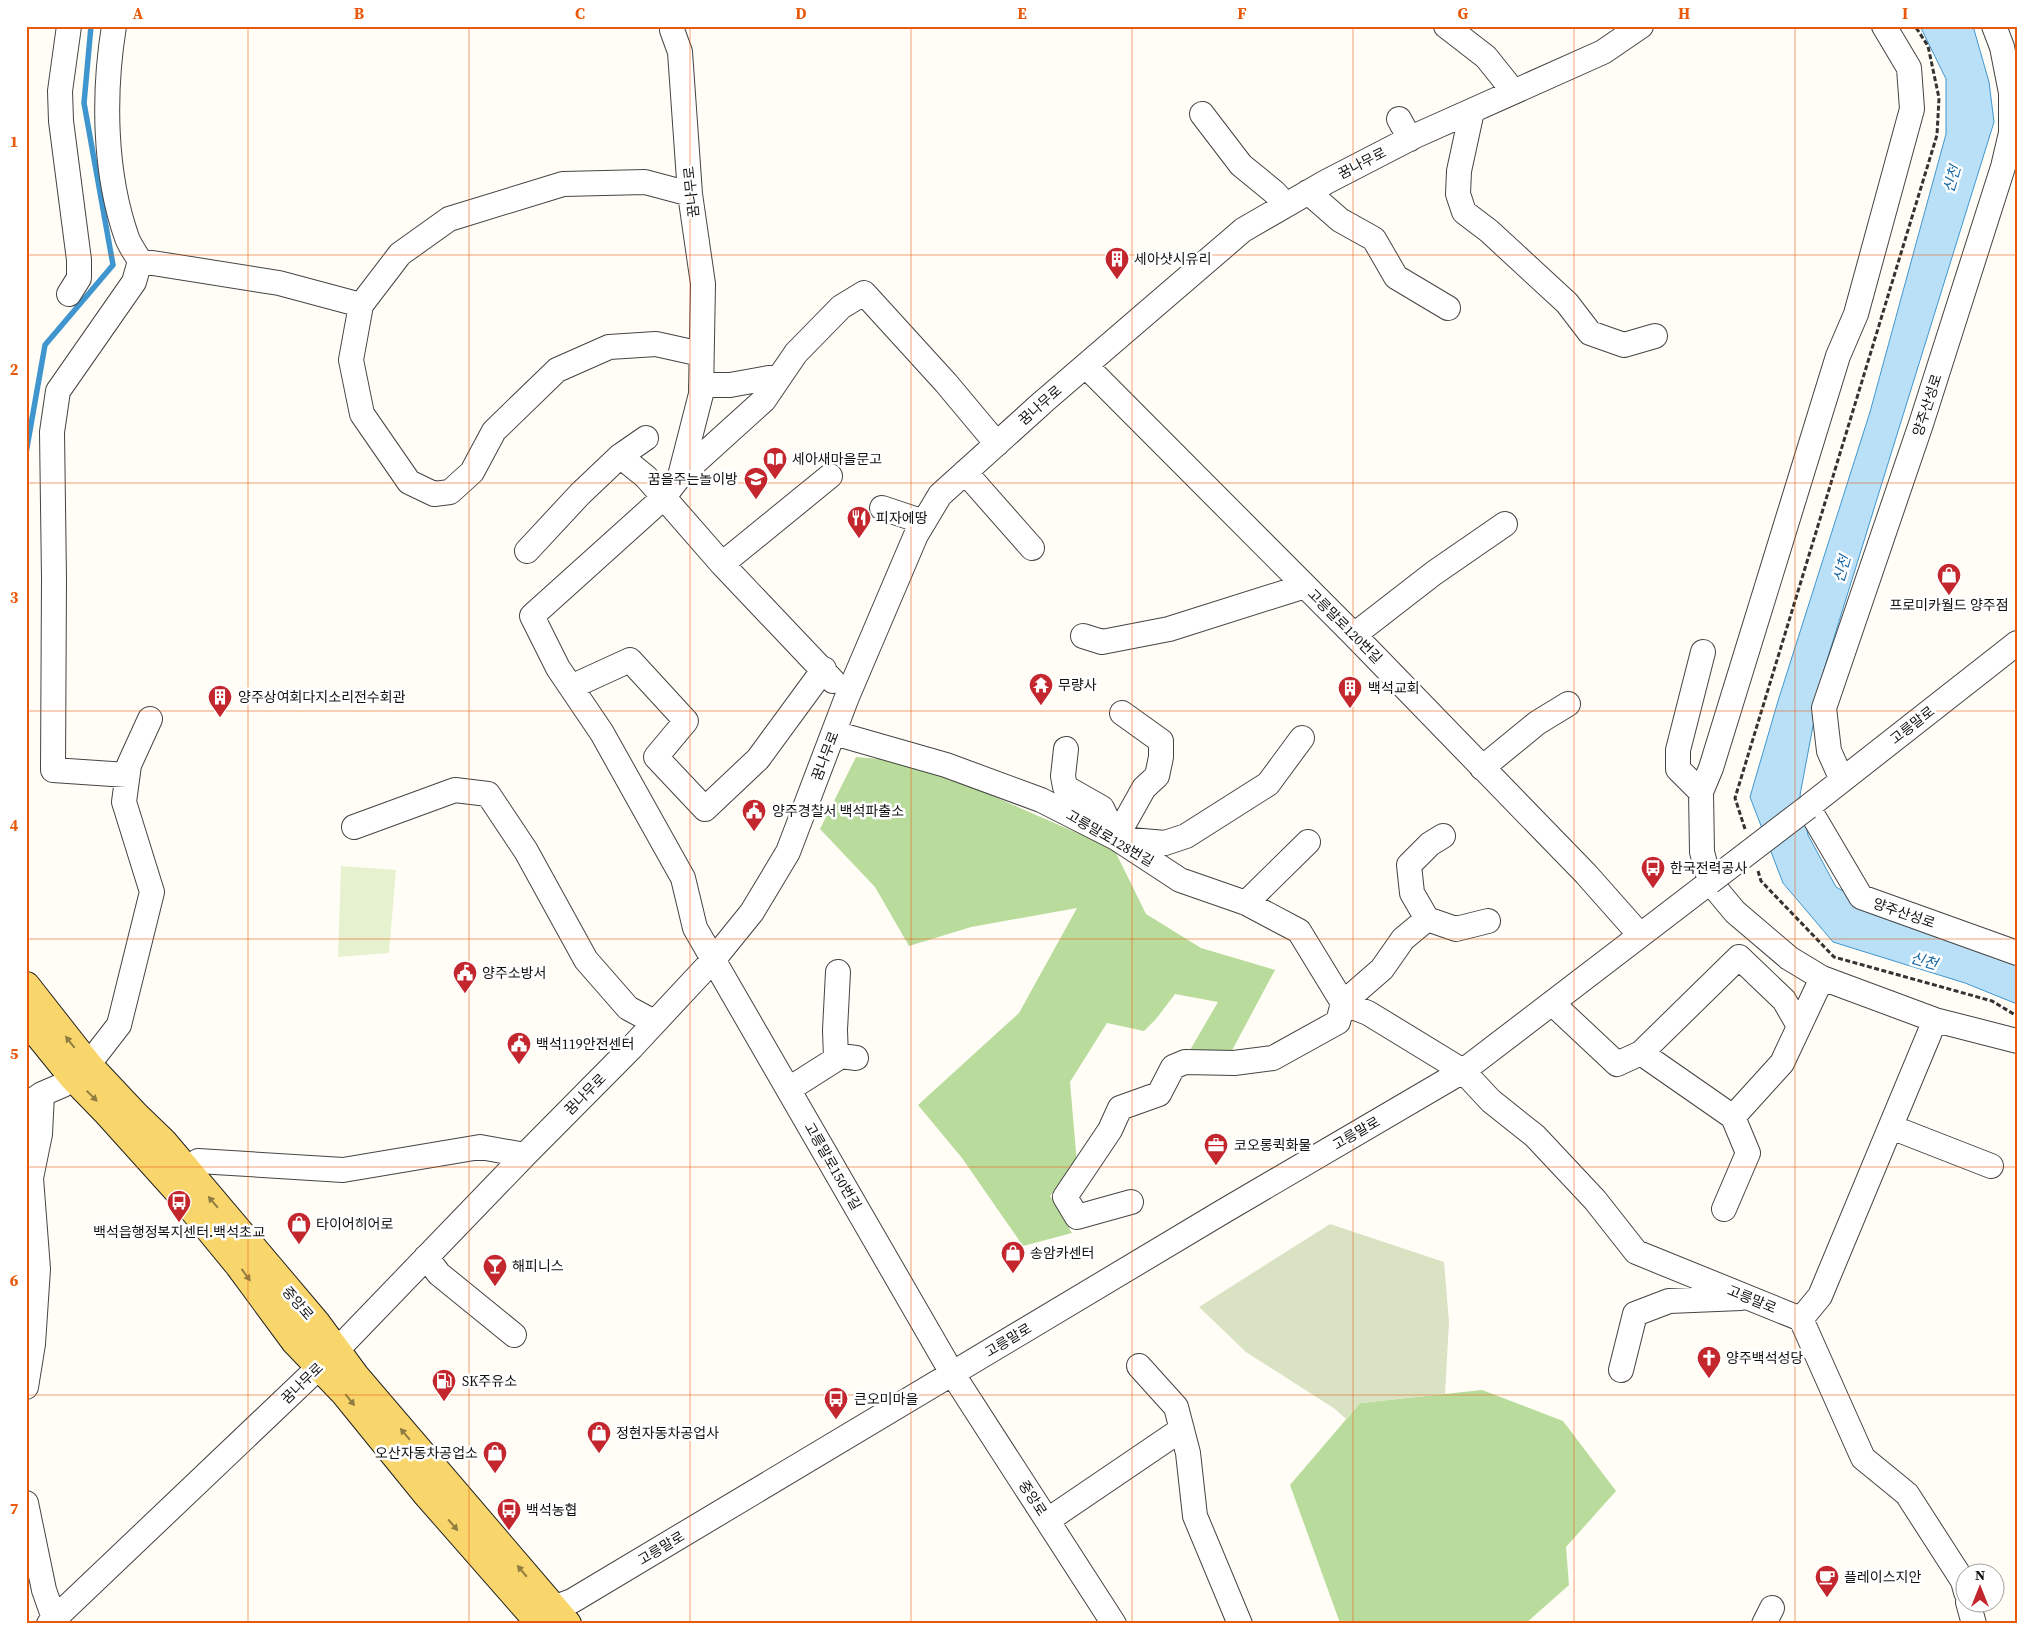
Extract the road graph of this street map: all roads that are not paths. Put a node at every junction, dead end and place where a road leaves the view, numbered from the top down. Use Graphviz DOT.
graph roads {
  1 [pos="69,26"];
  2 [pos="114,26"];
  3 [pos="673,26"];
  4 [pos="1446,26"];
  5 [pos="1641,26"];
  6 [pos="1884,26"];
  7 [pos="1994,26"];
  8 [pos="1514,92"];
  9 [pos="1472,111"];
  10 [pos="1202,114"];
  11 [pos="2014,133"];
  12 [pos="1308,192"];
  13 [pos="690,194"];
  14 [pos="1286,205"];
  15 [pos="140,261"];
  16 [pos="69,294"];
  17 [pos="361,305"];
  18 [pos="1448,308"];
  19 [pos="1655,336"];
  20 [pos="701,354"];
  21 [pos="1086,366"];
  22 [pos="780,376"];
  23 [pos="701,386"];
  24 [pos="646,438"];
  25 [pos="997,444"];
  26 [pos="620,456"];
  27 [pos="966,472"];
  28 [pos="680,476"];
  29 [pos="830,476"];
  30 [pos="663,498"];
  31 [pos="882,508"];
  32 [pos="924,522"];
  33 [pos="1505,524"];
  34 [pos="1032,548"];
  35 [pos="528,551"];
  36 [pos="722,564"];
  37 [pos="1305,586"];
  38 [pos="1354,635"];
  39 [pos="1083,636"];
  40 [pos="2017,643"];
  41 [pos="1703,652"];
  42 [pos="824,669"];
  43 [pos="571,688"];
  44 [pos="847,697"];
  45 [pos="1568,704"];
  46 [pos="1122,713"];
  47 [pos="150,719"];
  48 [pos="834,733"];
  49 [pos="1302,738"];
  50 [pos="1066,748"];
  51 [pos="1482,768"];
  52 [pos="127,775"];
  53 [pos="1842,780"];
  54 [pos="1701,792"];
  55 [pos="1808,807"];
  56 [pos="354,827"];
  57 [pos="1444,836"];
  58 [pos="1116,838"];
  59 [pos="1308,842"];
  60 [pos="1710,882"];
  61 [pos="1246,903"];
  62 [pos="1427,919"];
  63 [pos="1488,921"];
  64 [pos="1640,935"];
  65 [pos="2017,953"];
  66 [pos="714,959"];
  67 [pos="838,972"];
  68 [pos="1822,978"];
  69 [pos="28,989"];
  70 [pos="1343,1002"];
  71 [pos="1552,1002"];
  72 [pos="26,1019"];
  73 [pos="1935,1020"];
  74 [pos="654,1022"];
  75 [pos="1799,1026"];
  76 [pos="2017,1041"];
  77 [pos="1641,1053"];
  78 [pos="80,1071"];
  79 [pos="1462,1071"];
  80 [pos="789,1088"];
  81 [pos="33,1101"];
  82 [pos="1733,1117"];
  83 [pos="1891,1127"];
  84 [pos="524,1155"];
  85 [pos="1991,1166"];
  86 [pos="186,1169"];
  87 [pos="1131,1202"];
  88 [pos="1724,1209"];
  89 [pos="426,1256"];
  90 [pos="1750,1297"];
  91 [pos="1801,1319"];
  92 [pos="514,1335"];
  93 [pos="327,1358"];
  94 [pos="1139,1366"];
  95 [pos="1621,1370"];
  96 [pos="952,1373"];
  97 [pos="26,1387"];
  98 [pos="1182,1428"];
  99 [pos="26,1503"];
  100 [pos="1048,1520"];
  101 [pos="1956,1570"];
  102 [pos="554,1619"];
  103 [pos="53,1622"];
  104 [pos="1114,1624"];
  105 [pos="1240,1624"];
  1 -- 16 [label="street"];
  2 -- 15 [label="street"];
  3 -- 13 [label="street, 꿈나무로"];
  4 -- 8 [label="street"];
  5 -- 8 [label="street, 꿈나무로"];
  6 -- 54 [label="street"];
  7 -- 11 [label="street, 양주산성로"];
  8 -- 9 [label="street, 꿈나무로"];
  9 -- 12 [label="street, 꿈나무로"];
  9 -- 19 [label="street"];
  10 -- 14 [label="street"];
  11 -- 53 [label="street, 양주산성로"];
  12 -- 14 [label="street, 꿈나무로"];
  12 -- 18 [label="street"];
  13 -- 17 [label="street"];
  13 -- 20 [label="street, 꿈나무로"];
  14 -- 21 [label="street, 꿈나무로"];
  15 -- 17 [label="street"];
  15 -- 52 [label="street"];
  17 -- 20 [label="street"];
  20 -- 23 [label="street, 꿈나무로"];
  21 -- 25 [label="street, 꿈나무로"];
  21 -- 37 [label="street, 고릉말로120번길"];
  22 -- 23 [label="street"];
  22 -- 25 [label="street"];
  22 -- 28 [label="street"];
  23 -- 28 [label="street, 꿈나무로"];
  24 -- 26 [label="street"];
  25 -- 27 [label="street, 꿈나무로"];
  26 -- 30 [label="street"];
  26 -- 35 [label="street"];
  27 -- 32 [label="street, 꿈나무로"];
  27 -- 34 [label="street"];
  28 -- 30 [label="street"];
  29 -- 36 [label="street"];
  30 -- 36 [label="street"];
  30 -- 43 [label="street, 고릉말로150번길"];
  31 -- 32 [label="street"];
  32 -- 44 [label="street, 꿈나무로"];
  33 -- 38 [label="street"];
  36 -- 42 [label="street"];
  37 -- 38 [label="street, 고릉말로120번길"];
  37 -- 39 [label="street"];
  38 -- 51 [label="street, 고릉말로120번길"];
  40 -- 53 [label="street, 고릉말로"];
  41 -- 54 [label="street"];
  42 -- 43 [label="street"];
  42 -- 44 [label="street"];
  43 -- 66 [label="street, 고릉말로150번길"];
  44 -- 48 [label="street, 꿈나무로"];
  45 -- 51 [label="street"];
  46 -- 58 [label="street"];
  47 -- 52 [label="street"];
  48 -- 58 [label="street, 고릉말로128번길"];
  48 -- 66 [label="street, 꿈나무로"];
  49 -- 58 [label="street"];
  50 -- 58 [label="street"];
  51 -- 64 [label="street, 고릉말로120번길"];
  52 -- 78 [label="street"];
  53 -- 55 [label="street, 고릉말로"];
  54 -- 60 [label="street"];
  55 -- 60 [label="street, 고릉말로, bridge"];
  55 -- 65 [label="street, 양주산성로"];
  56 -- 74 [label="street"];
  57 -- 62 [label="street"];
  58 -- 61 [label="street, 고릉말로128번길"];
  59 -- 61 [label="street"];
  60 -- 64 [label="street, 고릉말로"];
  60 -- 68 [label="street"];
  61 -- 70 [label="street, 고릉말로128번길"];
  62 -- 63 [label="street"];
  62 -- 70 [label="street"];
  64 -- 71 [label="street, 고릉말로"];
  66 -- 74 [label="street, 꿈나무로"];
  66 -- 80 [label="street, 고릉말로150번길"];
  67 -- 80 [label="street"];
  68 -- 73 [label="street"];
  68 -- 75 [label="street"];
  78 -- 69 [label="main road, 중앙로, one-way"];
  70 -- 79 [label="street"];
  70 -- 87 [label="street"];
  71 -- 77 [label="street"];
  71 -- 79 [label="street, 고릉말로"];
  72 -- 78 [label="main road, 중앙로"];
  73 -- 76 [label="street"];
  73 -- 83 [label="street"];
  74 -- 84 [label="street, 꿈나무로"];
  75 -- 77 [label="street"];
  75 -- 82 [label="street"];
  77 -- 82 [label="street"];
  78 -- 81 [label="street"];
  78 -- 86 [label="main road, 중앙로"];
  78 -- 93 [label="main road, 중앙로, one-way"];
  79 -- 90 [label="street, 고릉말로"];
  79 -- 96 [label="street, 고릉말로"];
  80 -- 96 [label="street, 고릉말로150번길"];
  81 -- 97 [label="street"];
  82 -- 88 [label="street"];
  83 -- 85 [label="street"];
  83 -- 91 [label="street"];
  84 -- 86 [label="street"];
  84 -- 89 [label="street, 꿈나무로"];
  93 -- 86 [label="main road, 중앙로, one-way"];
  89 -- 92 [label="street"];
  89 -- 93 [label="street, 꿈나무로"];
  90 -- 91 [label="street, 고릉말로"];
  90 -- 95 [label="street"];
  91 -- 101 [label="street"];
  93 -- 102 [label="main road, 중앙로"];
  93 -- 103 [label="street, 꿈나무로"];
  94 -- 98 [label="street"];
  96 -- 100 [label="street, 중앙로"];
  96 -- 102 [label="street, 고릉말로"];
  98 -- 100 [label="street"];
  98 -- 105 [label="street"];
  99 -- 103 [label="street"];
  100 -- 104 [label="street, 중앙로"];
}
